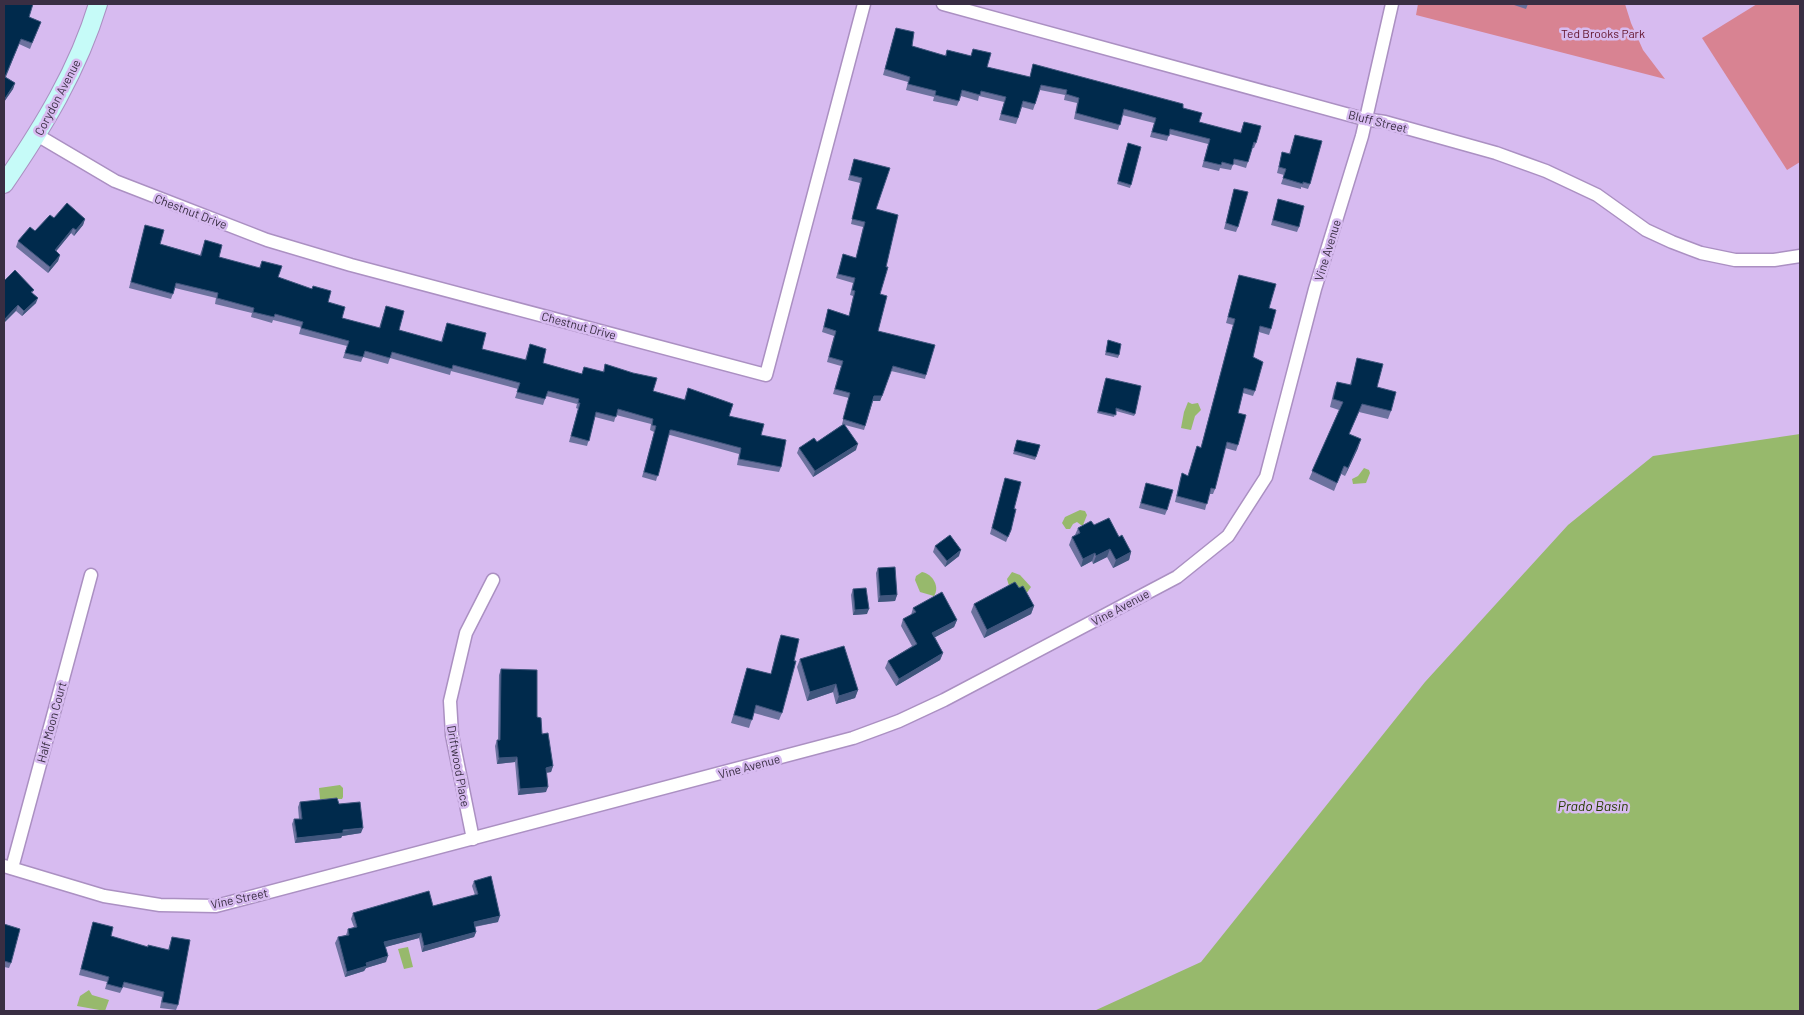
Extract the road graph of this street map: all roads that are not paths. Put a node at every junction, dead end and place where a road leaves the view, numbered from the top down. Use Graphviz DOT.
graph roads {
  1 [pos="98,4"];
  2 [pos="864,4"];
  3 [pos="943,4"];
  4 [pos="1392,4"];
  5 [pos="1364,119"];
  6 [pos="37,135"];
  7 [pos="4,184"];
  8 [pos="1800,256"];
  9 [pos="90,575"];
  10 [pos="493,580"];
  11 [pos="473,839"];
  12 [pos="8,867"];
  1 -- 6 [label="main road, Corydon Avenue"];
  2 -- 6 [label="street, Chestnut Drive"];
  3 -- 5 [label="street, Bluff Street"];
  4 -- 5 [label="street, Vine Avenue"];
  5 -- 8 [label="street, Bluff Street"];
  5 -- 11 [label="street, Vine Avenue"];
  6 -- 7 [label="main road, Corydon Avenue"];
  9 -- 12 [label="street, Half Moon Court"];
  10 -- 11 [label="street, Driftwood Place"];
  11 -- 12 [label="street, Vine Street"];
}
